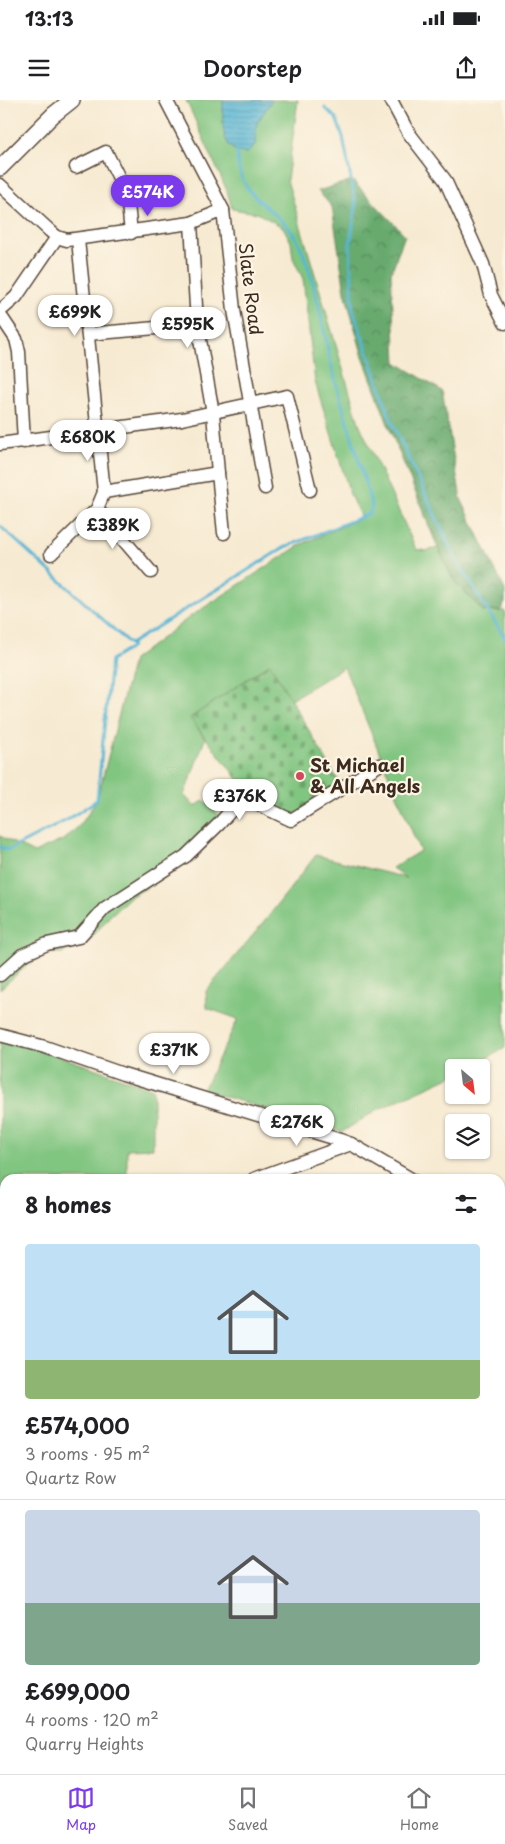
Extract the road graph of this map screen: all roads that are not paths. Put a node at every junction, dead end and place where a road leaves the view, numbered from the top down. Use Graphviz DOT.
graph roads {
  1 [pos="72,100"];
  2 [pos="166,100"];
  3 [pos="391,100"];
  4 [pos="76,167"];
  5 [pos="0,168"];
  6 [pos="0,185"];
  7 [pos="223,210"];
  8 [pos="191,223"];
  9 [pos="131,233"];
  10 [pos="57,237"];
  11 [pos="78,240"];
  12 [pos="1,314"];
  13 [pos="505,322"];
  14 [pos="167,327"];
  15 [pos="88,334"];
  16 [pos="249,404"];
  17 [pos="213,412"];
  18 [pos="99,431"];
  19 [pos="24,442"];
  20 [pos="0,444"];
  21 [pos="218,473"];
  22 [pos="265,488"];
  23 [pos="310,490"];
  24 [pos="104,492"];
  25 [pos="97,509"];
  26 [pos="224,533"];
  27 [pos="51,554"];
  28 [pos="151,572"];
  29 [pos="379,765"];
  30 [pos="0,975"];
  31 [pos="0,1035"];
  32 [pos="350,1144"];
  33 [pos="268,1174"];
  34 [pos="402,1174"];
  1 -- 5 [label="street"];
  2 -- 7 [label="street, Slate Road"];
  3 -- 13 [label="street"];
  4 -- 9 [label="street"];
  6 -- 10 [label="street"];
  7 -- 8 [label="street"];
  7 -- 16 [label="street, Slate Road"];
  8 -- 9 [label="street"];
  8 -- 17 [label="street"];
  9 -- 11 [label="street"];
  10 -- 11 [label="street"];
  10 -- 12 [label="street"];
  11 -- 15 [label="street"];
  12 -- 19 [label="street"];
  14 -- 15 [label="street"];
  15 -- 18 [label="street"];
  16 -- 17 [label="street"];
  16 -- 22 [label="street, Slate Road"];
  16 -- 23 [label="street"];
  17 -- 18 [label="street"];
  17 -- 21 [label="street"];
  18 -- 19 [label="street"];
  18 -- 24 [label="street"];
  19 -- 20 [label="street"];
  21 -- 24 [label="street"];
  21 -- 26 [label="street"];
  24 -- 25 [label="street"];
  25 -- 27 [label="street"];
  25 -- 28 [label="street"];
  29 -- 30 [label="street"];
  31 -- 32 [label="street"];
  32 -- 33 [label="street"];
  32 -- 34 [label="street"];
}
